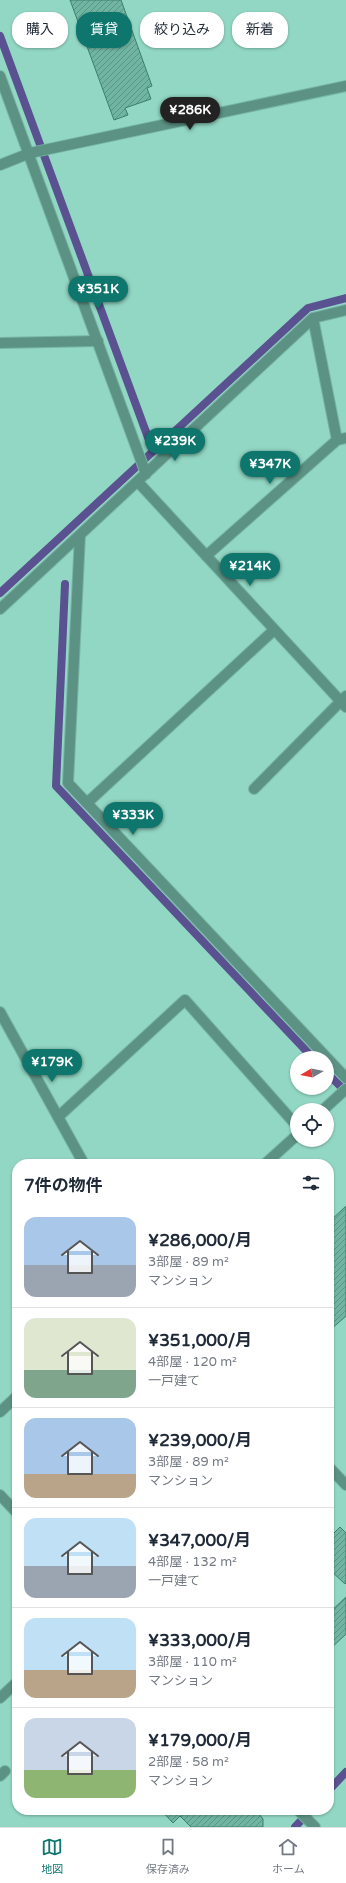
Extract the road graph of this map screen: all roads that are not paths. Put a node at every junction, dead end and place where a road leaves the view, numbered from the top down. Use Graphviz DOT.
graph roads {
  1 [pos="0,76"];
  2 [pos="346,86"];
  3 [pos="30,153"];
  4 [pos="0,165"];
  5 [pos="346,310"];
  6 [pos="313,318"];
  7 [pos="98,341"];
  8 [pos="0,343"];
  9 [pos="342,439"];
  10 [pos="146,474"];
  11 [pos="138,482"];
  12 [pos="80,535"];
  13 [pos="206,556"];
  14 [pos="0,609"];
  15 [pos="274,630"];
  16 [pos="344,702"];
  17 [pos="254,789"];
  18 [pos="87,803"];
  19 [pos="0,1012"];
  20 [pos="346,1078"];
  21 [pos="346,1089"];
  22 [pos="331,1103"];
  23 [pos="58,1117"];
  24 [pos="290,1118"];
  25 [pos="290,1141"];
  26 [pos="81,1159"];
  27 [pos="271,1159"];
  28 [pos="12,1401"];
  29 [pos="0,1412"];
  30 [pos="334,1472"];
  31 [pos="346,1485"];
  32 [pos="0,1495"];
  33 [pos="12,1508"];
  34 [pos="12,1687"];
  35 [pos="0,1698"];
  36 [pos="303,1815"];
  37 [pos="313,1826"];
  1 -- 3 [label="street"];
  2 -- 3 [label="street"];
  3 -- 4 [label="street"];
  3 -- 7 [label="street"];
  5 -- 6 [label="street"];
  6 -- 9 [label="street"];
  6 -- 10 [label="street"];
  7 -- 8 [label="street"];
  7 -- 10 [label="street"];
  9 -- 13 [label="street"];
  10 -- 11 [label="street"];
  11 -- 12 [label="street"];
  11 -- 13 [label="street"];
  12 -- 14 [label="street"];
  12 -- 18 [label="street"];
  13 -- 15 [label="street"];
  15 -- 16 [label="street"];
  15 -- 18 [label="street"];
  16 -- 17 [label="street"];
  18 -- 20 [label="street"];
  19 -- 23 [label="street"];
  21 -- 22 [label="street"];
  23 -- 24 [label="street"];
  23 -- 26 [label="street"];
  25 -- 27 [label="street"];
  28 -- 29 [label="street"];
  30 -- 31 [label="street"];
  32 -- 33 [label="street"];
  34 -- 35 [label="street"];
  36 -- 37 [label="street"];
}
